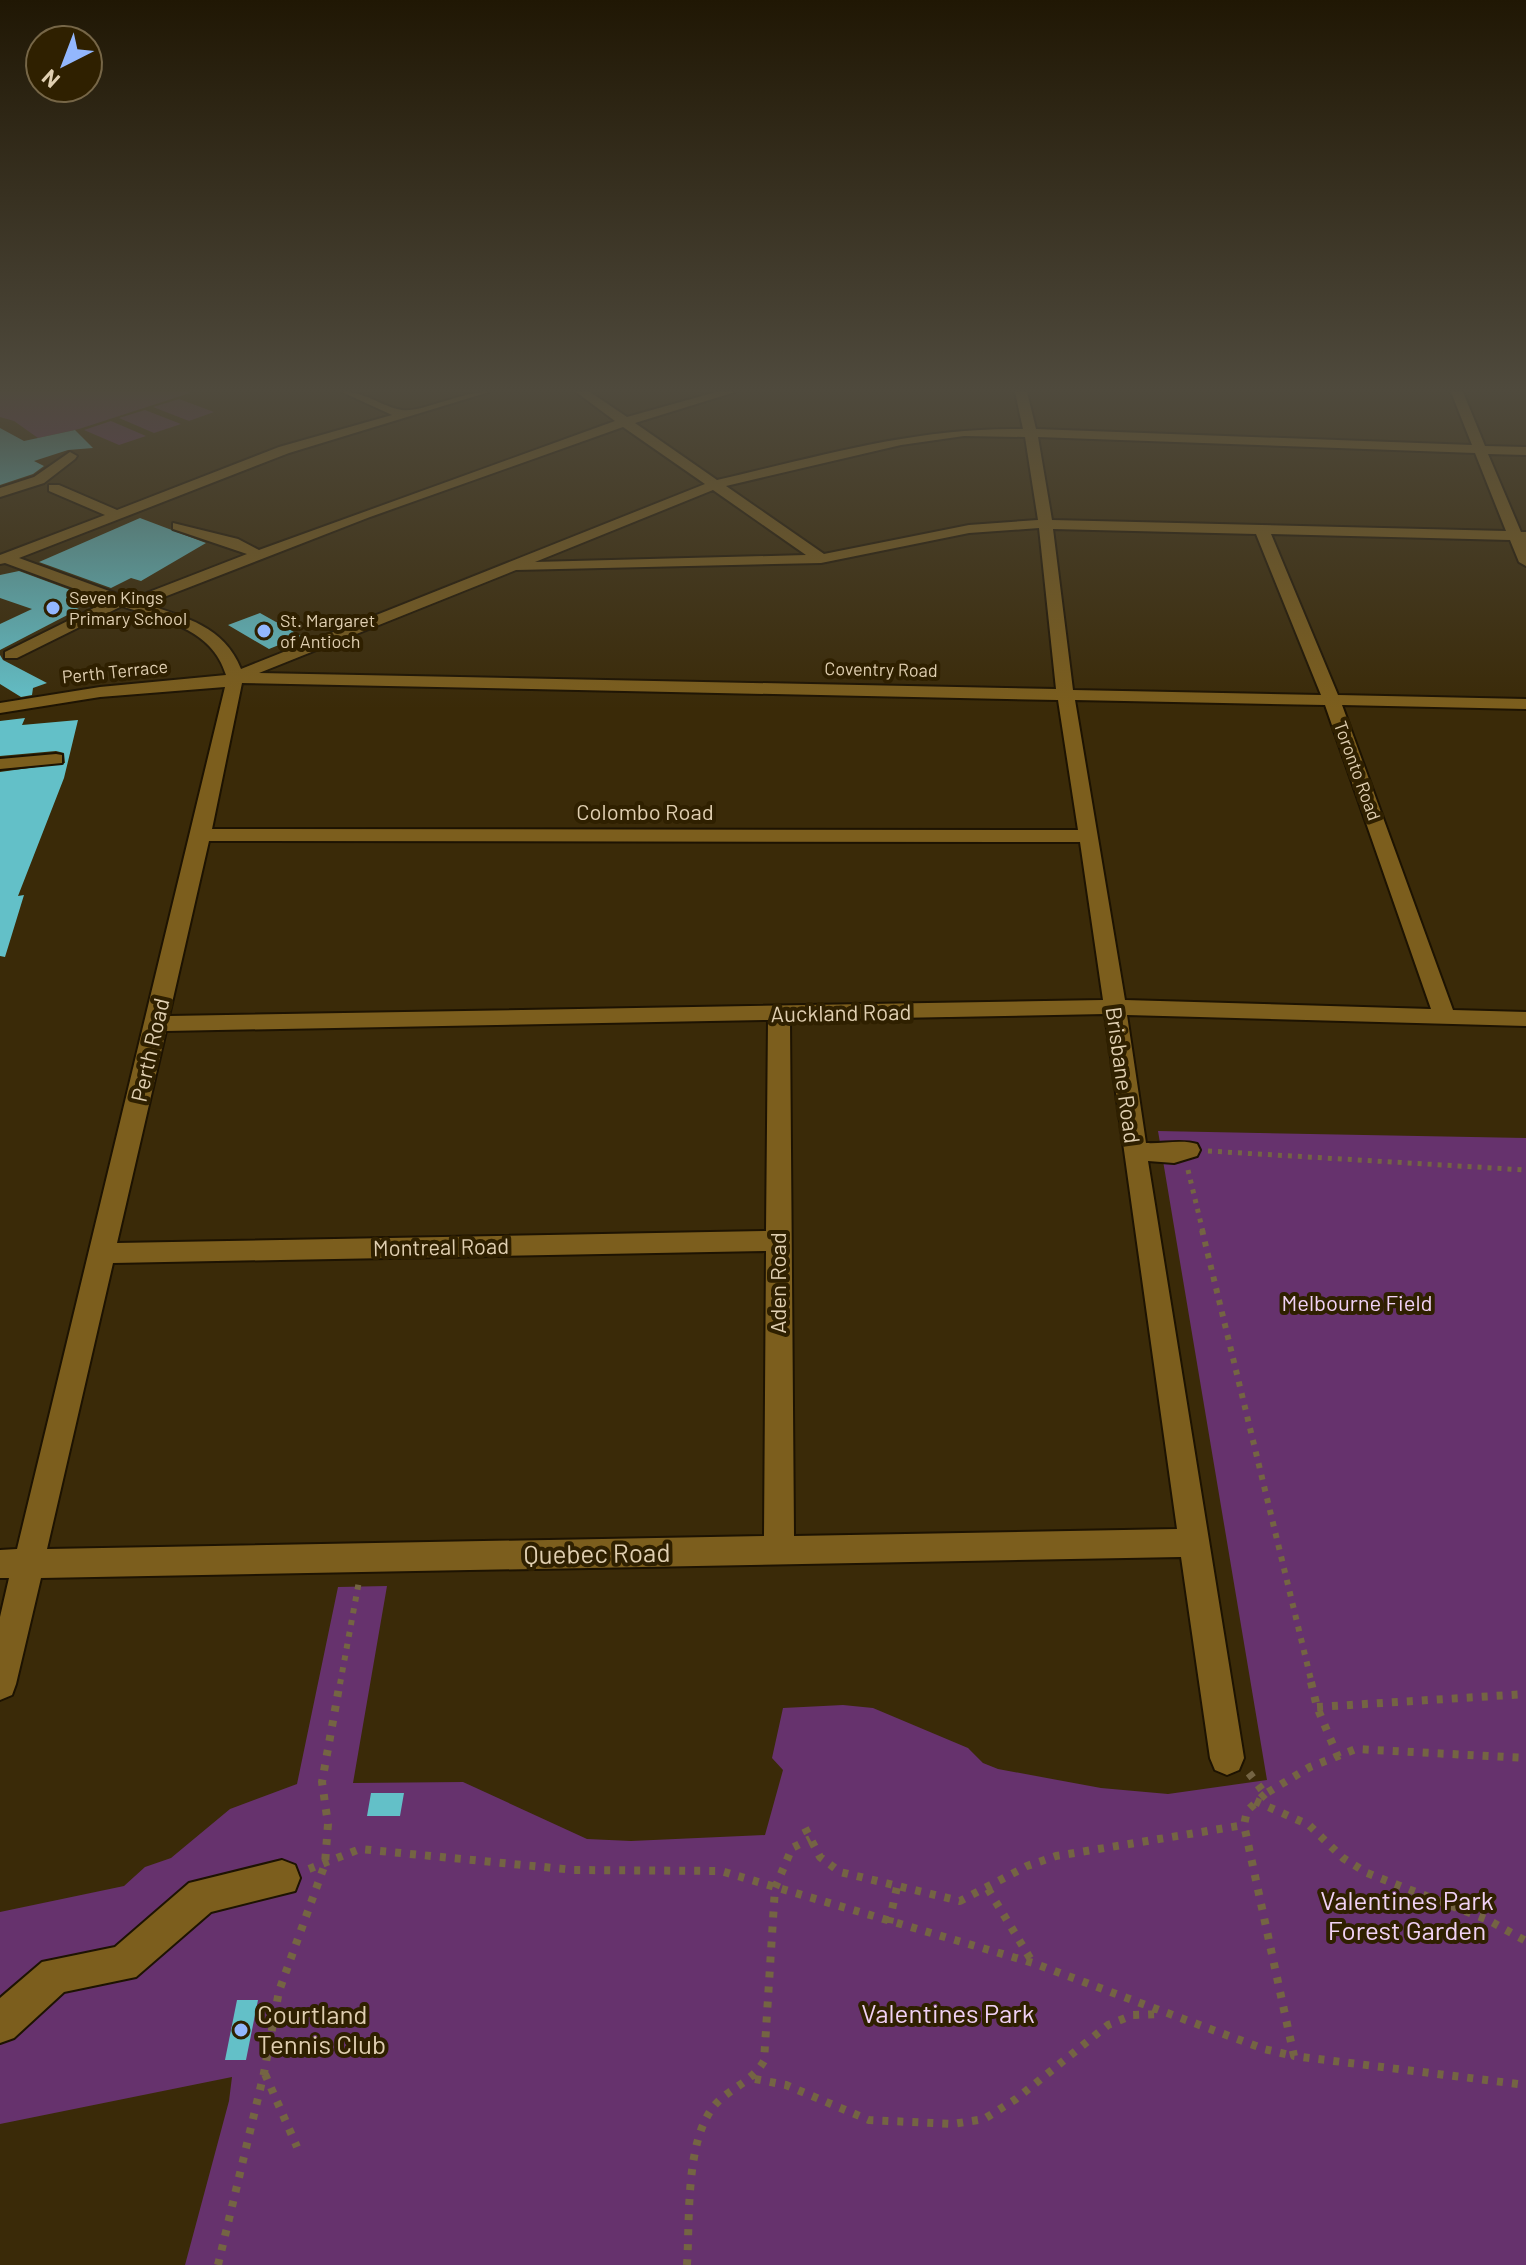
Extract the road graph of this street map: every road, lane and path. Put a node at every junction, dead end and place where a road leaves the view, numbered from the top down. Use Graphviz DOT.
graph roads {
  1 [pos="77,498"];
  2 [pos="158,498"];
  3 [pos="414,498"];
  4 [pos="682,498"];
  5 [pos="732,498"];
  6 [pos="1042,498"];
  7 [pos="1503,498"];
  8 [pos="115,514"];
  9 [pos="1044,524"];
  10 [pos="178,526"];
  11 [pos="1261,528"];
  12 [pos="1521,536"];
  13 [pos="257,554"];
  14 [pos="3,559"];
  15 [pos="821,559"];
  16 [pos="1526,562"];
  17 [pos="514,565"];
  18 [pos="129,601"];
  19 [pos="11,655"];
  20 [pos="235,678"];
  21 [pos="1065,693"];
  22 [pos="1331,698"];
  23 [pos="1526,704"];
  24 [pos="0,708"];
  25 [pos="56,759"];
  26 [pos="0,764"];
  27 [pos="201,835"];
  28 [pos="1088,836"];
  29 [pos="1113,1007"];
  30 [pos="779,1014"];
  31 [pos="1445,1017"];
  32 [pos="1526,1019"];
  33 [pos="155,1024"];
  34 [pos="1188,1150"];
  35 [pos="1134,1151"];
  36 [pos="1526,1170"];
  37 [pos="778,1241"];
  38 [pos="104,1253"];
  39 [pos="1194,1543"];
  40 [pos="779,1552"];
  41 [pos="363,1557"];
  42 [pos="13,1564"];
  43 [pos="0,1684"];
  44 [pos="1526,1694"];
  45 [pos="1317,1707"];
  46 [pos="1338,1757"];
  47 [pos="1227,1758"];
  48 [pos="1526,1758"];
  49 [pos="1265,1794"];
  50 [pos="1254,1801"];
  51 [pos="1244,1825"];
  52 [pos="805,1828"];
  53 [pos="810,1839"];
  54 [pos="325,1864"];
  55 [pos="282,1878"];
  56 [pos="897,1887"];
  57 [pos="775,1888"];
  58 [pos="988,1889"];
  59 [pos="889,1923"];
  60 [pos="1526,1941"];
  61 [pos="1033,1963"];
  62 [pos="1168,2014"];
  63 [pos="0,2024"];
  64 [pos="1294,2056"];
  65 [pos="264,2073"];
  66 [pos="755,2079"];
  67 [pos="1526,2085"];
  68 [pos="297,2147"];
  69 [pos="218,2265"];
  70 [pos="687,2265"];
  1 -- 8 [label="street"];
  2 -- 8 [label="street"];
  3 -- 13 [label="street"];
  4 -- 17 [label="street"];
  5 -- 15 [label="street"];
  6 -- 9 [label="street, Brisbane Road"];
  7 -- 12 [label="street"];
  8 -- 14 [label="street"];
  9 -- 11 [label="street"];
  9 -- 15 [label="street"];
  9 -- 21 [label="street, Brisbane Road"];
  10 -- 13 [label="street"];
  11 -- 12 [label="street"];
  11 -- 22 [label="street, Toronto Road"];
  12 -- 16 [label="street"];
  13 -- 18 [label="street"];
  14 -- 18 [label="street"];
  15 -- 17 [label="street"];
  17 -- 20 [label="street"];
  18 -- 19 [label="street"];
  18 -- 20 [label="street"];
  20 -- 21 [label="street, Coventry Road"];
  20 -- 24 [label="street, Perth Terrace"];
  20 -- 27 [label="street, Perth Road"];
  21 -- 22 [label="street, Coventry Road"];
  21 -- 28 [label="street, Brisbane Road"];
  22 -- 23 [label="street, Coventry Road"];
  22 -- 31 [label="street, Toronto Road"];
  25 -- 26 [label="street"];
  27 -- 28 [label="street, Colombo Road"];
  27 -- 33 [label="street, Perth Road"];
  28 -- 29 [label="street, Brisbane Road"];
  29 -- 30 [label="street, Auckland Road"];
  29 -- 31 [label="street, Auckland Road"];
  29 -- 35 [label="street, Brisbane Road"];
  30 -- 33 [label="street, Auckland Road"];
  30 -- 37 [label="street, Aden Road"];
  31 -- 32 [label="street, Auckland Road"];
  33 -- 38 [label="street, Perth Road"];
  34 -- 35 [label="street"];
  34 -- 36 [label="path"];
  34 -- 45 [label="path"];
  35 -- 39 [label="street, Brisbane Road"];
  37 -- 38 [label="street, Montreal Road"];
  37 -- 40 [label="street, Aden Road"];
  38 -- 42 [label="street, Perth Road"];
  39 -- 40 [label="street, Quebec Road"];
  39 -- 47 [label="street, Brisbane Road"];
  40 -- 41 [label="street, Quebec Road"];
  41 -- 42 [label="street, Quebec Road"];
  41 -- 54 [label="path"];
  42 -- 43 [label="street, Perth Road"];
  44 -- 45 [label="path"];
  45 -- 46 [label="path"];
  46 -- 48 [label="path"];
  46 -- 49 [label="path"];
  47 -- 49 [label="path"];
  49 -- 50 [label="path"];
  50 -- 51 [label="path"];
  50 -- 60 [label="path"];
  51 -- 58 [label="path"];
  51 -- 64 [label="path"];
  52 -- 53 [label="path"];
  53 -- 56 [label="path"];
  53 -- 57 [label="path"];
  54 -- 55 [label="path"];
  54 -- 57 [label="path"];
  54 -- 65 [label="path"];
  55 -- 63 [label="street"];
  56 -- 58 [label="path"];
  56 -- 59 [label="path"];
  57 -- 59 [label="path"];
  57 -- 66 [label="path"];
  58 -- 61 [label="path"];
  59 -- 61 [label="path"];
  61 -- 62 [label="path"];
  62 -- 64 [label="path"];
  62 -- 66 [label="path"];
  64 -- 67 [label="path"];
  65 -- 68 [label="path"];
  65 -- 69 [label="path"];
  66 -- 70 [label="path"];
}
